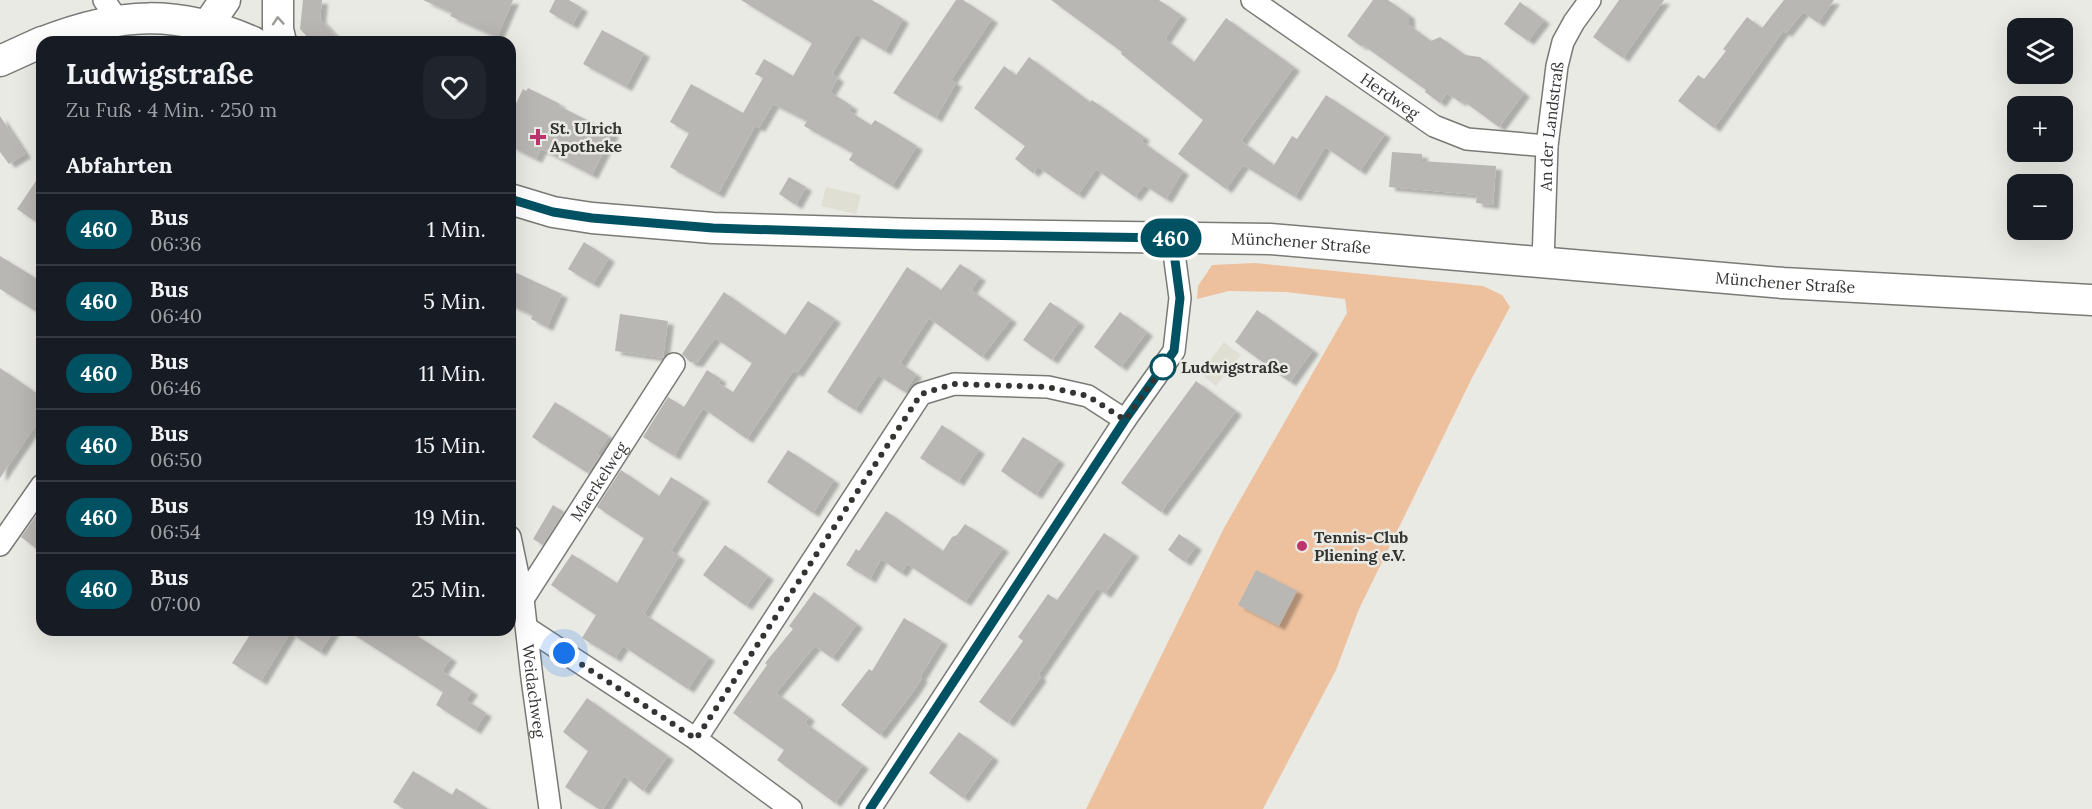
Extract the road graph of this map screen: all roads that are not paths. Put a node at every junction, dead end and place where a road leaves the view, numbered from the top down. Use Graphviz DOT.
graph roads {
  1 [pos="225,0"];
  2 [pos="278,0"];
  3 [pos="1252,0"];
  4 [pos="1590,0"];
  5 [pos="111,10"];
  6 [pos="207,26"];
  7 [pos="58,36"];
  8 [pos="236,36"];
  9 [pos="280,36"];
  10 [pos="36,45"];
  11 [pos="0,61"];
  12 [pos="1547,146"];
  13 [pos="516,201"];
  14 [pos="1172,238"];
  15 [pos="1543,261"];
  16 [pos="2092,300"];
  17 [pos="674,364"];
  18 [pos="1125,420"];
  19 [pos="36,493"];
  20 [pos="1,541"];
  21 [pos="516,564"];
  22 [pos="524,599"];
  23 [pos="527,628"];
  24 [pos="696,739"];
  25 [pos="550,809"];
  26 [pos="791,809"];
  27 [pos="870,809"];
  1 -- 6 [label="main road"];
  9 -- 2 [label="main road, one-way"];
  3 -- 12 [label="street, Herdweg"];
  4 -- 12 [label="street, An der Landstraß"];
  5 -- 6 [label="main road"];
  5 -- 7 [label="main road"];
  6 -- 8 [label="main road"];
  10 -- 11 [label="main road"];
  12 -- 15 [label="street, An der Landstraß"];
  13 -- 14 [label="main road, Münchener Straße"];
  14 -- 15 [label="main road, Münchener Straße"];
  14 -- 18 [label="street"];
  15 -- 16 [label="main road, Münchener Straße"];
  17 -- 22 [label="street, Maerkelweg"];
  18 -- 24 [label="street"];
  18 -- 27 [label="street"];
  19 -- 20 [label="street"];
  21 -- 22 [label="street, Weidachweg"];
  22 -- 23 [label="street, Weidachweg"];
  23 -- 24 [label="street"];
  23 -- 25 [label="street, Weidachweg"];
  24 -- 26 [label="street"];
}
